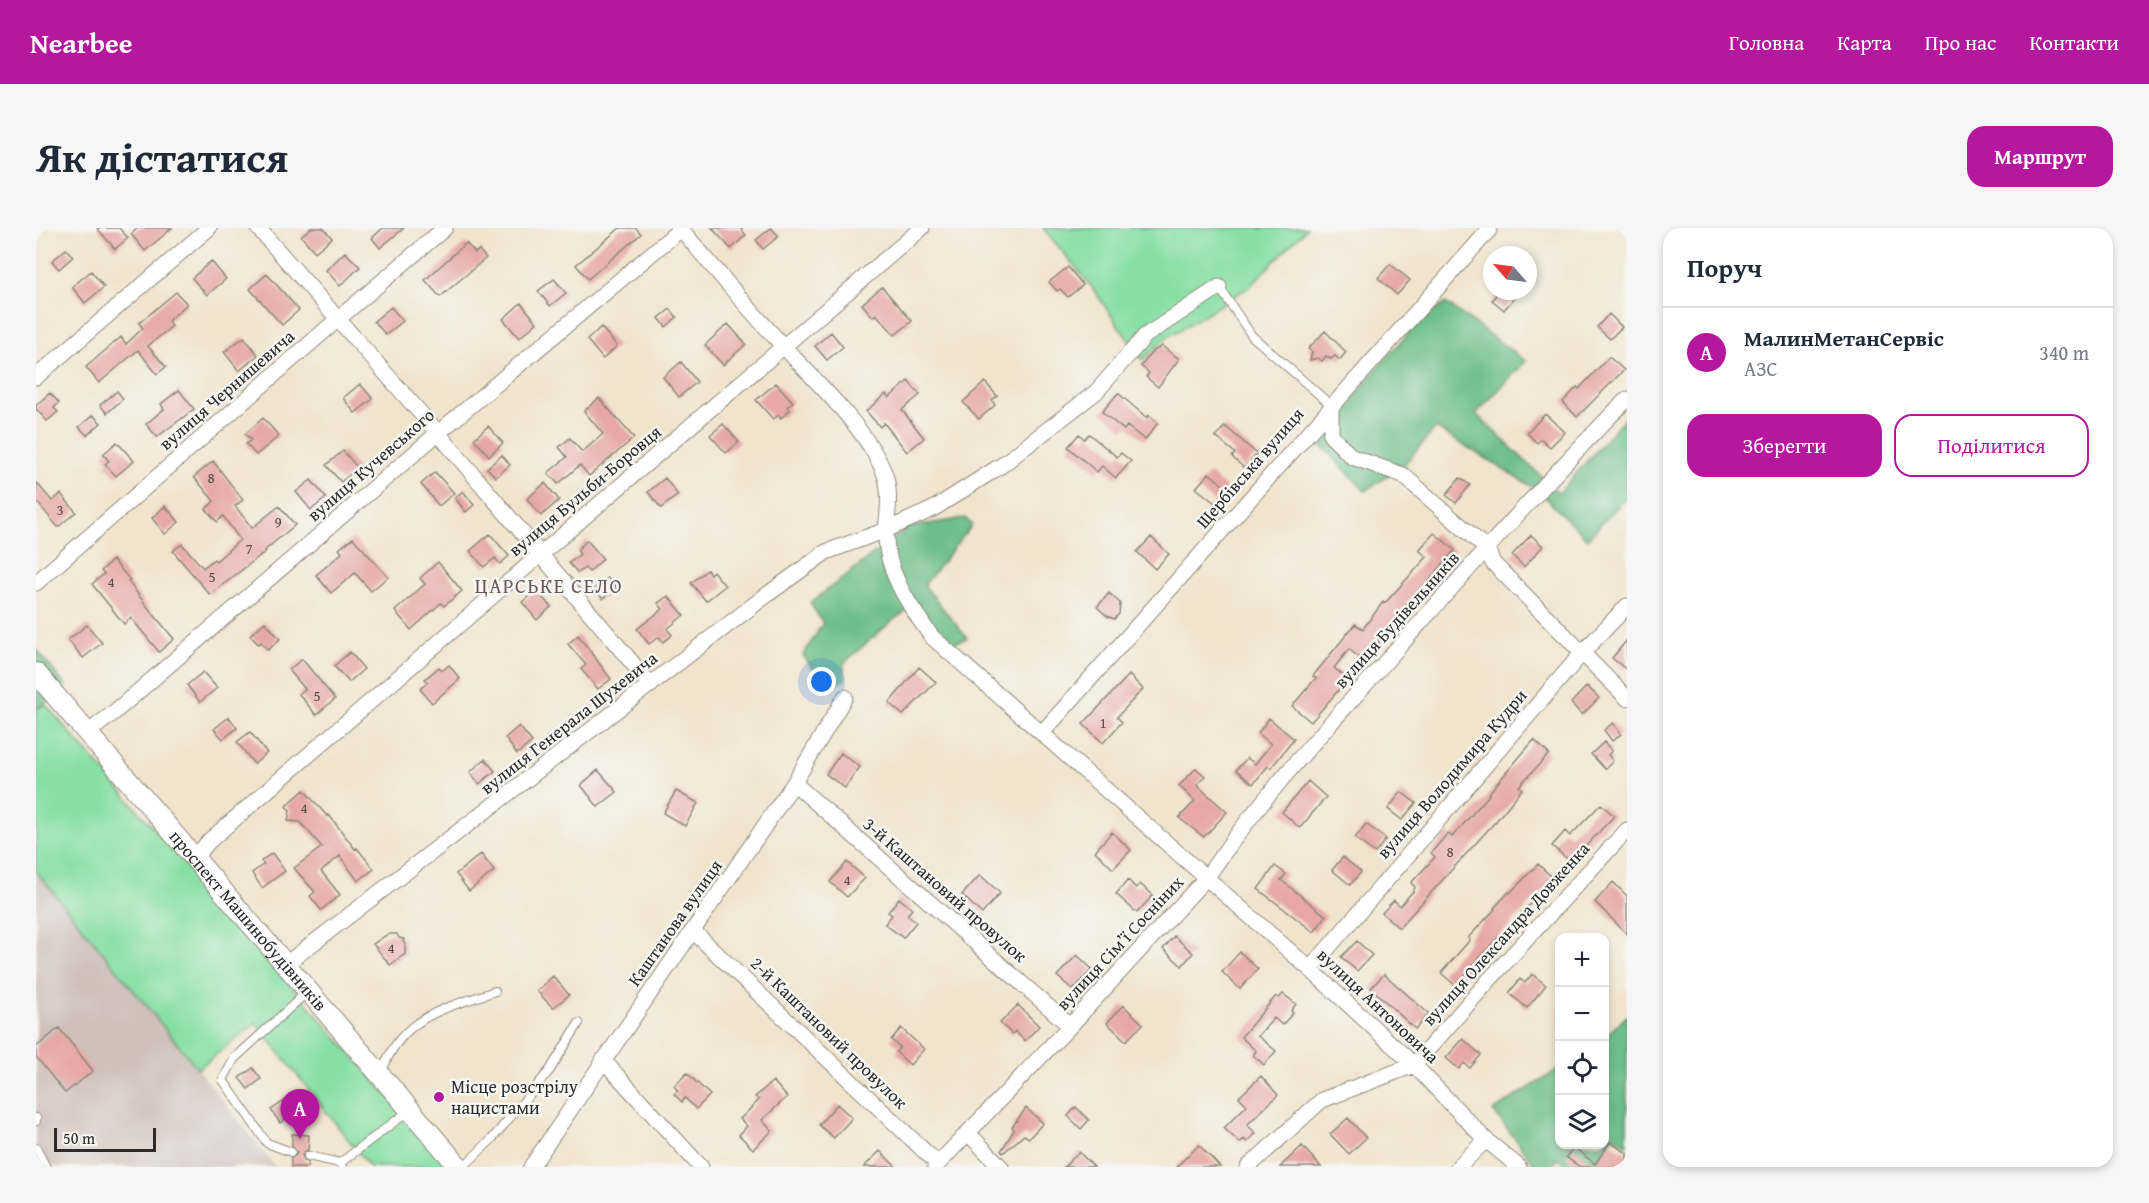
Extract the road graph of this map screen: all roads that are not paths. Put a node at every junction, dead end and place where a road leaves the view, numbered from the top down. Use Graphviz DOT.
graph roads {
  1 [pos="209,228"];
  2 [pos="258,228"];
  3 [pos="445,228"];
  4 [pos="681,228"];
  5 [pos="922,228"];
  6 [pos="1489,230"];
  7 [pos="1219,286"];
  8 [pos="338,319"];
  9 [pos="784,348"];
  10 [pos="36,377"];
  11 [pos="1627,399"];
  12 [pos="1331,405"];
  13 [pos="438,433"];
  14 [pos="886,530"];
  15 [pos="1486,549"];
  16 [pos="541,554"];
  17 [pos="36,583"];
  18 [pos="1627,606"];
  19 [pos="1582,652"];
  20 [pos="36,673"];
  21 [pos="651,685"];
  22 [pos="845,697"];
  23 [pos="1627,698"];
  24 [pos="87,733"];
  25 [pos="1042,733"];
  26 [pos="794,783"];
  27 [pos="1627,830"];
  28 [pos="195,858"];
  29 [pos="1207,876"];
  30 [pos="693,931"];
  31 [pos="286,964"];
  32 [pos="1310,969"];
  33 [pos="308,991"];
  34 [pos="495,991"];
  35 [pos="579,1023"];
  36 [pos="1070,1026"];
  37 [pos="603,1060"];
  38 [pos="1414,1065"];
  39 [pos="381,1076"];
  40 [pos="410,1110"];
  41 [pos="968,1133"];
  42 [pos="1486,1140"];
  43 [pos="36,1148"];
  44 [pos="291,1152"];
  45 [pos="308,1156"];
  46 [pos="341,1165"];
  47 [pos="937,1165"];
  48 [pos="46,1167"];
  49 [pos="461,1167"];
  50 [pos="531,1167"];
  51 [pos="701,1167"];
  52 [pos="1001,1167"];
  53 [pos="1248,1167"];
  54 [pos="1458,1167"];
  55 [pos="1519,1167"];
  1 -- 10 [label="street"];
  2 -- 8 [label="street"];
  3 -- 8 [label="street, вулиця Чернишевича"];
  4 -- 9 [label="street"];
  4 -- 13 [label="street, вулиця Кучевського"];
  5 -- 9 [label="street, вулиця Бульби-Боровця"];
  6 -- 12 [label="street, Щербівська вулиця"];
  7 -- 12 [label="lane"];
  7 -- 14 [label="street, вулиця Генерала Шухевича"];
  8 -- 13 [label="street"];
  8 -- 17 [label="street, вулиця Чернишевича"];
  9 -- 14 [label="street"];
  9 -- 16 [label="street, вулиця Бульби-Боровця"];
  11 -- 15 [label="street, вулиця Будівельників"];
  12 -- 15 [label="street"];
  12 -- 25 [label="street, Щербівська вулиця"];
  13 -- 16 [label="street"];
  13 -- 24 [label="street, вулиця Кучевського"];
  14 -- 21 [label="street, вулиця Генерала Шухевича"];
  14 -- 25 [label="street"];
  15 -- 19 [label="street"];
  15 -- 29 [label="street, вулиця Будівельників"];
  16 -- 21 [label="street"];
  16 -- 28 [label="street, вулиця Бульби-Боровця"];
  18 -- 19 [label="street, вулиця Володимира Кудри"];
  19 -- 23 [label="street"];
  19 -- 32 [label="street, вулиця Володимира Кудри"];
  20 -- 24 [label="street, проспект Машинобудівників"];
  21 -- 31 [label="street, вулиця Генерала Шухевича"];
  22 -- 26 [label="street, Каштанова вулиця"];
  24 -- 28 [label="street, проспект Машинобудівників"];
  25 -- 29 [label="street, вулиця Сім’ї Сосніних"];
  26 -- 30 [label="street, Каштанова вулиця"];
  26 -- 36 [label="street, 3-й Каштановий провулок"];
  27 -- 38 [label="street, вулиця Олександра Довженка"];
  28 -- 31 [label="street, проспект Машинобудівників"];
  29 -- 32 [label="street, вулиця Антоновича"];
  29 -- 36 [label="street, вулиця Сім’ї Сосніних"];
  30 -- 37 [label="street, Каштанова вулиця"];
  30 -- 47 [label="street, 2-й Каштановий провулок"];
  31 -- 33 [label="street, проспект Машинобудівників"];
  32 -- 38 [label="street, вулиця Антоновича"];
  33 -- 39 [label="street, проспект Машинобудівників"];
  33 -- 44 [label="lane"];
  34 -- 39 [label="lane"];
  35 -- 49 [label="lane"];
  36 -- 41 [label="street, вулиця Сім’ї Сосніних"];
  37 -- 50 [label="street, Каштанова вулиця"];
  37 -- 51 [label="street"];
  38 -- 42 [label="street, вулиця Антоновича"];
  38 -- 53 [label="street"];
  39 -- 40 [label="street, проспект Машинобудівників"];
  40 -- 46 [label="lane"];
  40 -- 49 [label="street, проспект Машинобудівників"];
  41 -- 47 [label="street, вулиця Сім’ї Сосніних"];
  41 -- 52 [label="street"];
  42 -- 54 [label="street"];
  42 -- 55 [label="street, вулиця Антоновича"];
  43 -- 48 [label="lane"];
  45 -- 46 [label="lane"];
}
